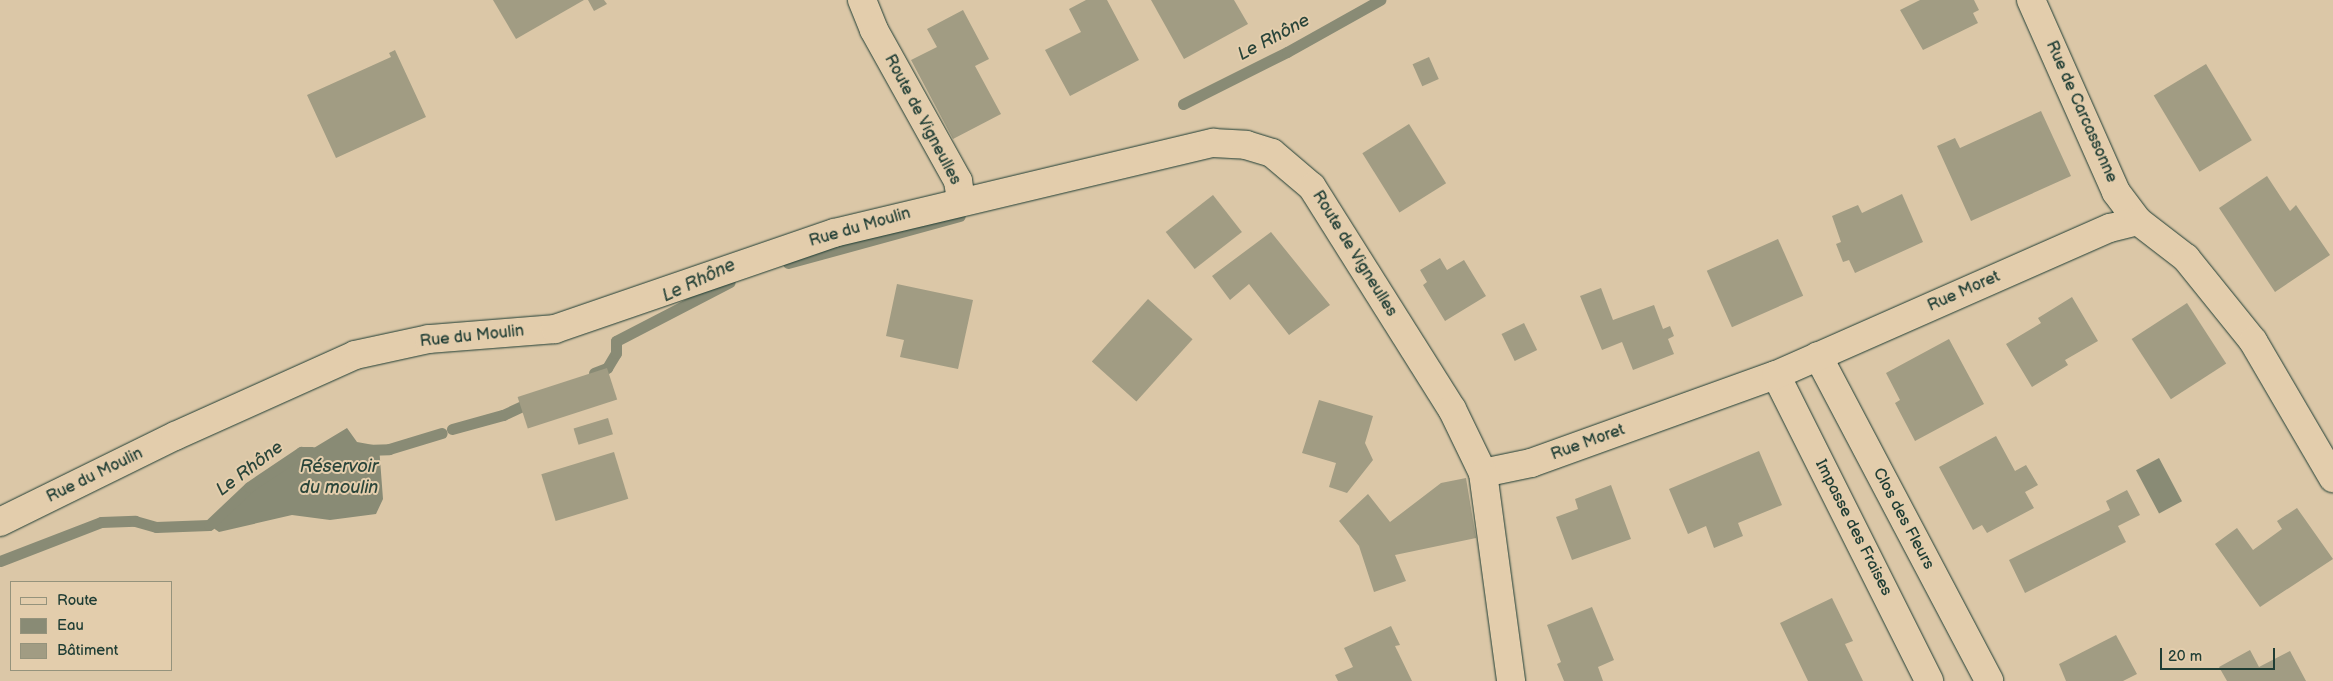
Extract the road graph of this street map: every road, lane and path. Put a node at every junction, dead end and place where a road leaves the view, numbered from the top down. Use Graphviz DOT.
graph roads {
  1 [pos="862,0"];
  2 [pos="2031,0"];
  3 [pos="961,200"];
  4 [pos="2138,221"];
  5 [pos="1818,356"];
  6 [pos="1776,375"];
  7 [pos="1483,473"];
  8 [pos="2333,478"];
  9 [pos="0,522"];
  10 [pos="1511,681"];
  11 [pos="1929,681"];
  12 [pos="1989,681"];
  1 -- 3 [label="street, Route de Vigneulles"];
  2 -- 4 [label="street, Rue de Carcassonne"];
  3 -- 7 [label="street, Route de Vigneulles"];
  3 -- 9 [label="street, Rue du Moulin"];
  4 -- 5 [label="street, Rue Moret"];
  4 -- 8 [label="street"];
  5 -- 6 [label="street, Rue Moret"];
  5 -- 12 [label="street, Clos des Fleurs"];
  6 -- 7 [label="street, Rue Moret"];
  6 -- 11 [label="street, Impasse des Fraises"];
  7 -- 10 [label="street, Route de Vigneulles"];
}
